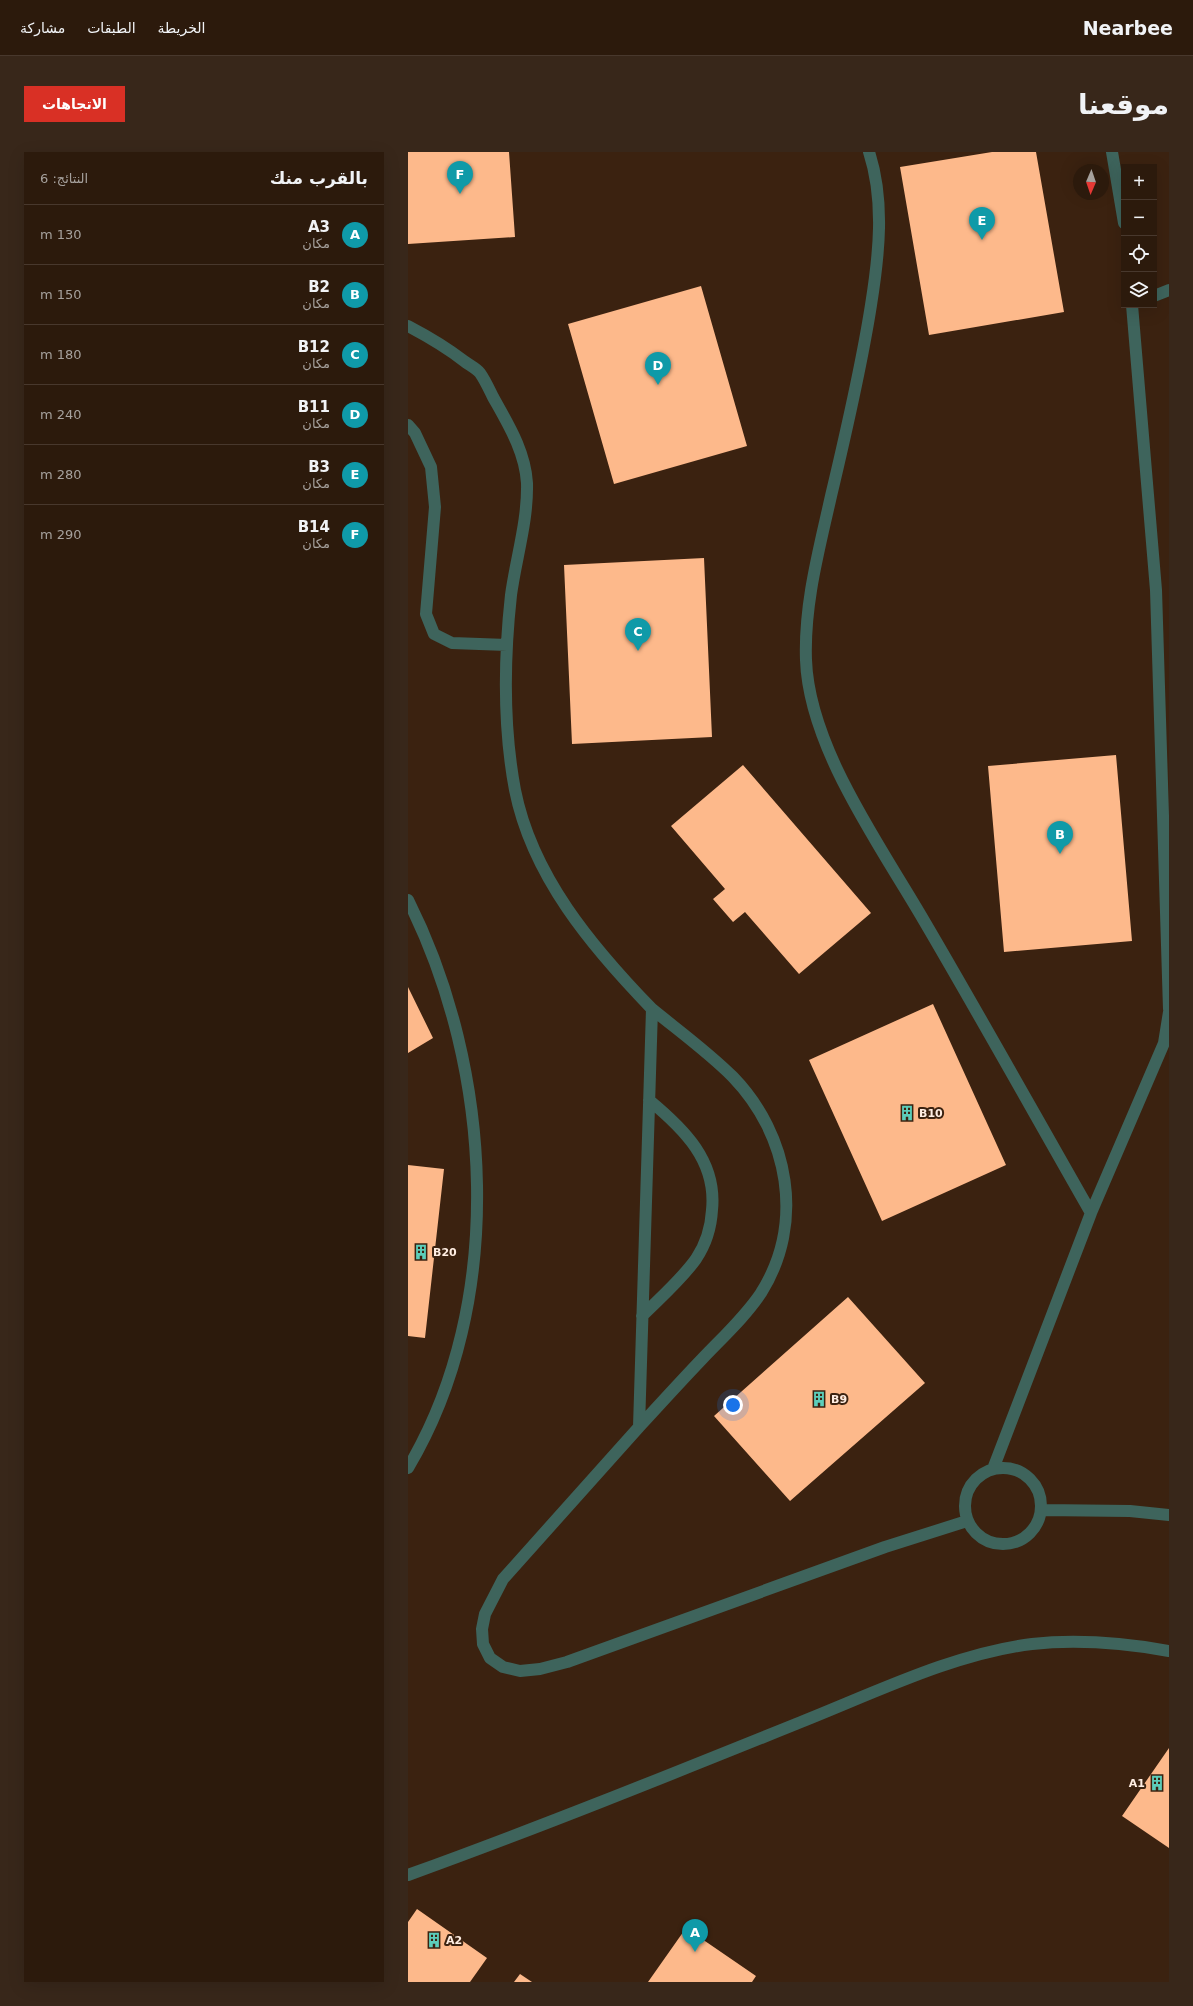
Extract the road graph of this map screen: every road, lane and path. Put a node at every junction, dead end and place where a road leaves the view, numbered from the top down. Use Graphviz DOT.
graph roads {
  1 [pos="869,152"];
  2 [pos="1112,152"];
  3 [pos="1121,205"];
  4 [pos="1169,290"];
  5 [pos="1157,295"];
  6 [pos="1132,308"];
  7 [pos="408,326"];
  8 [pos="408,425"];
  9 [pos="507,645"];
  10 [pos="408,900"];
  11 [pos="1168,933"];
  12 [pos="652,1009"];
  13 [pos="1169,1011"];
  14 [pos="649,1100"];
  15 [pos="1091,1213"];
  16 [pos="642,1316"];
  17 [pos="639,1426"];
  18 [pos="408,1468"];
  19 [pos="993,1469"];
  20 [pos="1042,1510"];
  21 [pos="1169,1515"];
  22 [pos="967,1521"];
  23 [pos="1169,1651"];
  24 [pos="408,1875"];
  1 -- 15 [label="street"];
  2 -- 3 [label="street"];
  4 -- 5 [label="street"];
  6 -- 11 [label="street"];
  7 -- 9 [label="street"];
  8 -- 9 [label="street"];
  9 -- 12 [label="street"];
  10 -- 18 [label="street"];
  11 -- 13 [label="street"];
  12 -- 14 [label="street"];
  12 -- 17 [label="street"];
  13 -- 15 [label="street"];
  14 -- 16 [label="street"];
  14 -- 16 [label="street"];
  15 -- 19 [label="street"];
  16 -- 17 [label="street"];
  17 -- 22 [label="street"];
  19 -- 20 [label="street"];
  19 -- 22 [label="street"];
  20 -- 21 [label="street"];
  20 -- 22 [label="street"];
  23 -- 24 [label="street"];
}
